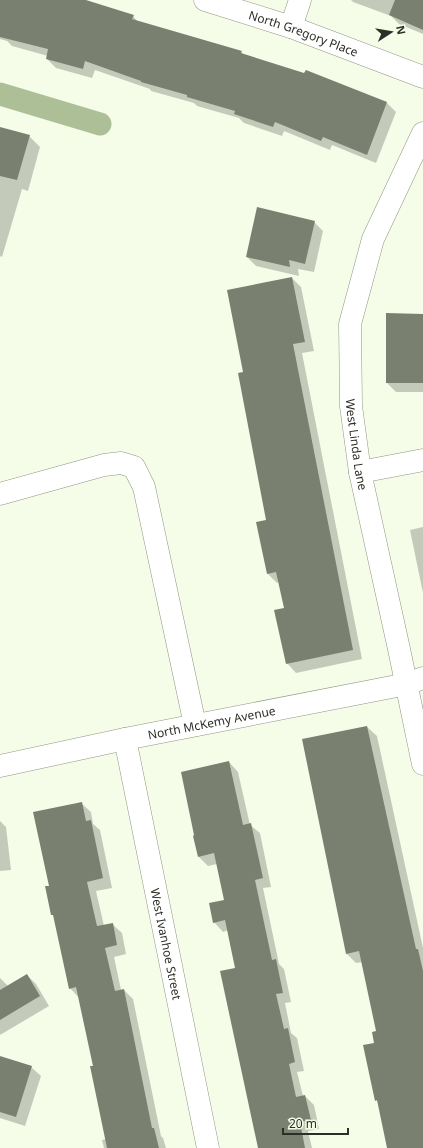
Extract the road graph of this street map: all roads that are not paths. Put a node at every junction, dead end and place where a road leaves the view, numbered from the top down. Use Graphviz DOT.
graph roads {
  1 [pos="205,0"];
  2 [pos="300,0"];
  3 [pos="291,27"];
  4 [pos="423,77"];
  5 [pos="423,133"];
  6 [pos="423,460"];
  7 [pos="360,472"];
  8 [pos="0,494"];
  9 [pos="415,681"];
  10 [pos="195,725"];
  11 [pos="125,739"];
  12 [pos="423,764"];
  13 [pos="0,766"];
  14 [pos="208,1148"];
  1 -- 3 [label="street, North Gregory Place"];
  2 -- 3 [label="street"];
  3 -- 4 [label="street, North Gregory Place"];
  5 -- 7 [label="street, West Linda Lane"];
  6 -- 7 [label="street"];
  7 -- 9 [label="street, West Linda Lane"];
  8 -- 10 [label="street"];
  9 -- 10 [label="street, North McKemy Avenue"];
  9 -- 12 [label="street, West Linda Lane"];
  10 -- 11 [label="street, North McKemy Avenue"];
  11 -- 13 [label="street, North McKemy Avenue"];
  11 -- 14 [label="street, West Ivanhoe Street"];
}
